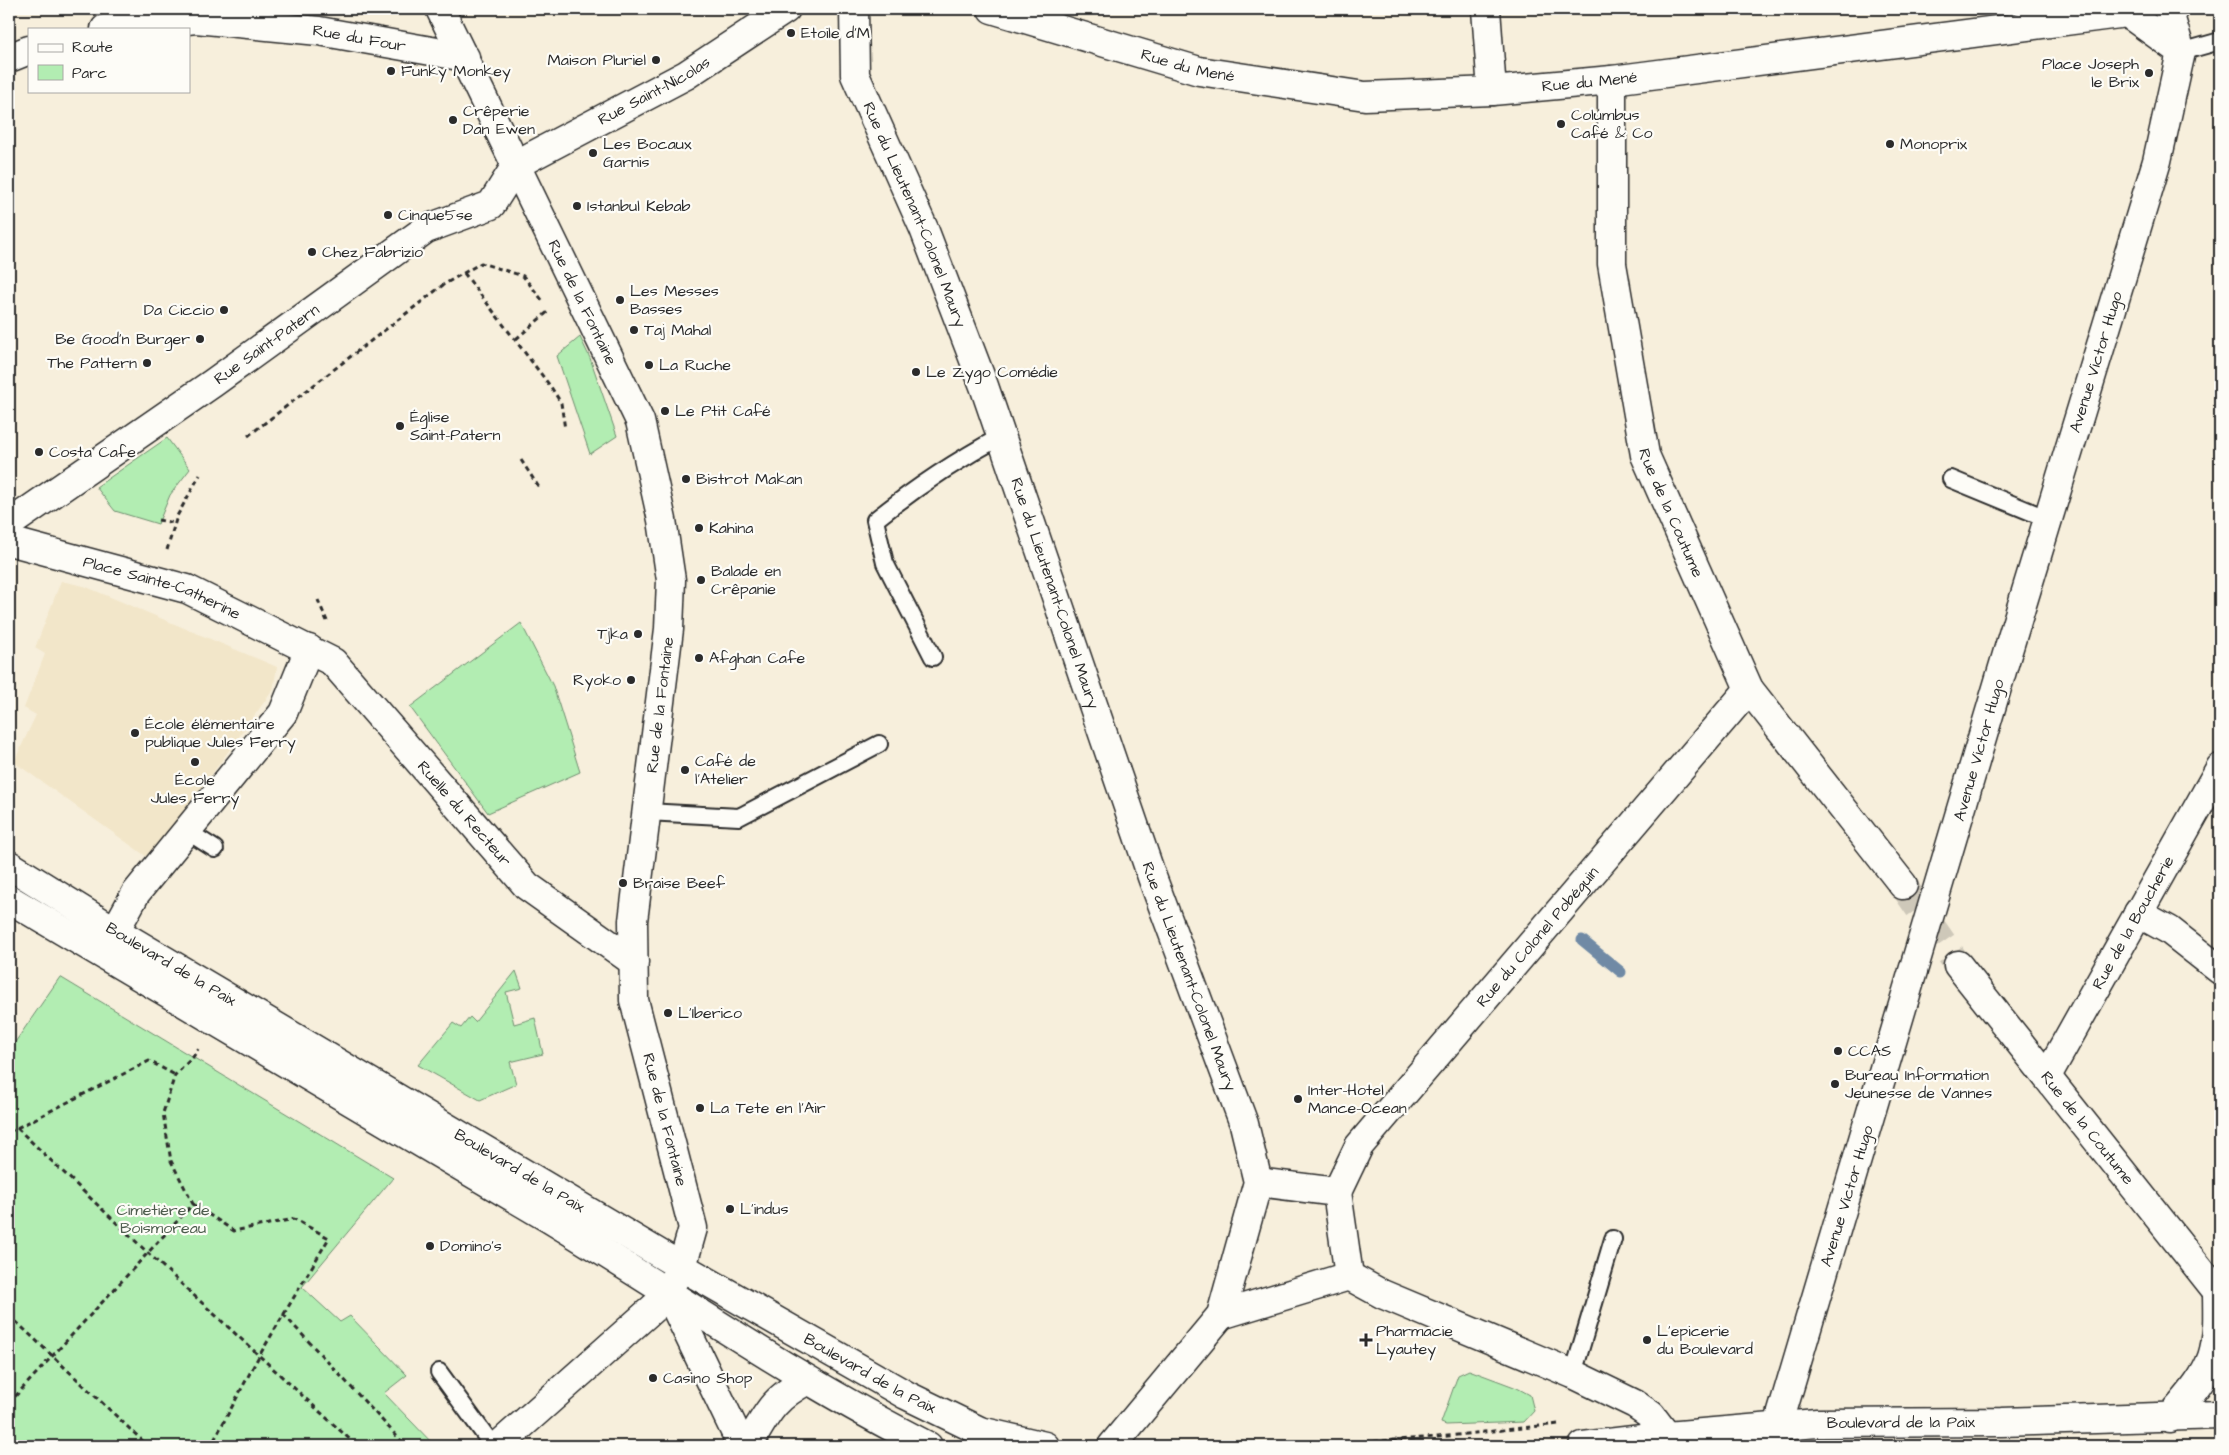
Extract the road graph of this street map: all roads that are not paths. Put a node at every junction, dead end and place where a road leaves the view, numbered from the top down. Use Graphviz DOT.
graph roads {
  1 [pos="440,9"];
  2 [pos="786,9"];
  3 [pos="854,9"];
  4 [pos="992,9"];
  5 [pos="1486,9"];
  6 [pos="2168,9"];
  7 [pos="114,28"];
  8 [pos="2220,41"];
  9 [pos="28,50"];
  10 [pos="2181,52"];
  11 [pos="9,58"];
  12 [pos="465,58"];
  13 [pos="1612,80"];
  14 [pos="1492,91"];
  15 [pos="517,164"];
  16 [pos="1002,436"];
  17 [pos="1951,479"];
  18 [pos="2048,519"];
  19 [pos="9,524"];
  20 [pos="9,541"];
  21 [pos="309,648"];
  22 [pos="933,657"];
  23 [pos="1749,689"];
  24 [pos="879,744"];
  25 [pos="2220,768"];
  26 [pos="647,812"];
  27 [pos="187,830"];
  28 [pos="215,849"];
  29 [pos="9,865"];
  30 [pos="1903,885"];
  31 [pos="9,898"];
  32 [pos="2138,913"];
  33 [pos="115,931"];
  34 [pos="634,962"];
  35 [pos="1958,965"];
  36 [pos="2220,970"];
  37 [pos="2047,1076"];
  38 [pos="1258,1182"];
  39 [pos="1337,1192"];
  40 [pos="1613,1239"];
  41 [pos="682,1267"];
  42 [pos="1349,1276"];
  43 [pos="668,1292"];
  44 [pos="2219,1293"];
  45 [pos="1221,1315"];
  46 [pos="439,1372"];
  47 [pos="1573,1374"];
  48 [pos="808,1380"];
  49 [pos="2220,1415"];
  50 [pos="2170,1418"];
  51 [pos="1667,1436"];
  52 [pos="1775,1436"];
  53 [pos="494,1446"];
  54 [pos="498,1446"];
  55 [pos="742,1446"];
  56 [pos="748,1446"];
  57 [pos="928,1446"];
  58 [pos="1045,1446"];
  59 [pos="1112,1446"];
  60 [pos="1582,1446"];
  1 -- 12 [label="street, Rue de la Fontaine"];
  2 -- 15 [label="street, Rue Saint-Nicolas"];
  3 -- 16 [label="street, Rue du Lieutenant-Colonel Maury"];
  4 -- 14 [label="street, Rue du Mené"];
  5 -- 14 [label="street"];
  6 -- 10 [label="street"];
  7 -- 12 [label="street, Rue du Four"];
  8 -- 10 [label="lane"];
  9 -- 11 [label="street"];
  10 -- 13 [label="street, Rue du Mené"];
  10 -- 18 [label="street, Avenue Victor Hugo"];
  12 -- 15 [label="street, Rue de la Fontaine"];
  13 -- 14 [label="street, Rue du Mené"];
  13 -- 23 [label="street, Rue de la Coutume"];
  15 -- 19 [label="street, Rue Saint-Patern"];
  15 -- 26 [label="street, Rue de la Fontaine"];
  16 -- 22 [label="lane"];
  16 -- 38 [label="street, Rue du Lieutenant-Colonel Maury"];
  17 -- 18 [label="lane"];
  18 -- 52 [label="street, Avenue Victor Hugo"];
  20 -- 21 [label="street, Place Sainte-Catherine"];
  21 -- 27 [label="street"];
  21 -- 34 [label="street, Ruelle du Recteur"];
  23 -- 30 [label="street, Rue de la Coutume"];
  23 -- 39 [label="street, Rue du Colonel Pobéguin"];
  24 -- 26 [label="lane"];
  25 -- 32 [label="street, Rue de la Boucherie"];
  26 -- 34 [label="street, Rue de la Fontaine"];
  27 -- 28 [label="lane"];
  27 -- 33 [label="street"];
  29 -- 33 [label="street, Boulevard de la Paix"];
  31 -- 43 [label="street, Boulevard de la Paix"];
  32 -- 36 [label="street"];
  32 -- 37 [label="street, Rue de la Boucherie"];
  33 -- 41 [label="street, Boulevard de la Paix"];
  34 -- 41 [label="street, Rue de la Fontaine"];
  35 -- 37 [label="street, Rue de la Coutume"];
  37 -- 44 [label="street, Rue de la Coutume"];
  38 -- 39 [label="street"];
  38 -- 45 [label="street"];
  39 -- 42 [label="street"];
  40 -- 47 [label="lane"];
  41 -- 43 [label="street, Rue de la Fontaine"];
  41 -- 58 [label="street, Boulevard de la Paix"];
  42 -- 45 [label="street"];
  42 -- 47 [label="street"];
  43 -- 48 [label="street, Boulevard de la Paix"];
  43 -- 54 [label="street, Rue de la Fontaine"];
  43 -- 55 [label="street"];
  44 -- 50 [label="street"];
  45 -- 59 [label="street"];
  46 -- 53 [label="lane"];
  47 -- 51 [label="street"];
  48 -- 56 [label="street"];
  48 -- 57 [label="street, Boulevard de la Paix"];
  49 -- 50 [label="street, Boulevard de la Paix"];
  50 -- 52 [label="street, Boulevard de la Paix"];
  51 -- 52 [label="street, Boulevard de la Paix"];
  51 -- 60 [label="street, Boulevard de la Paix"];
}
